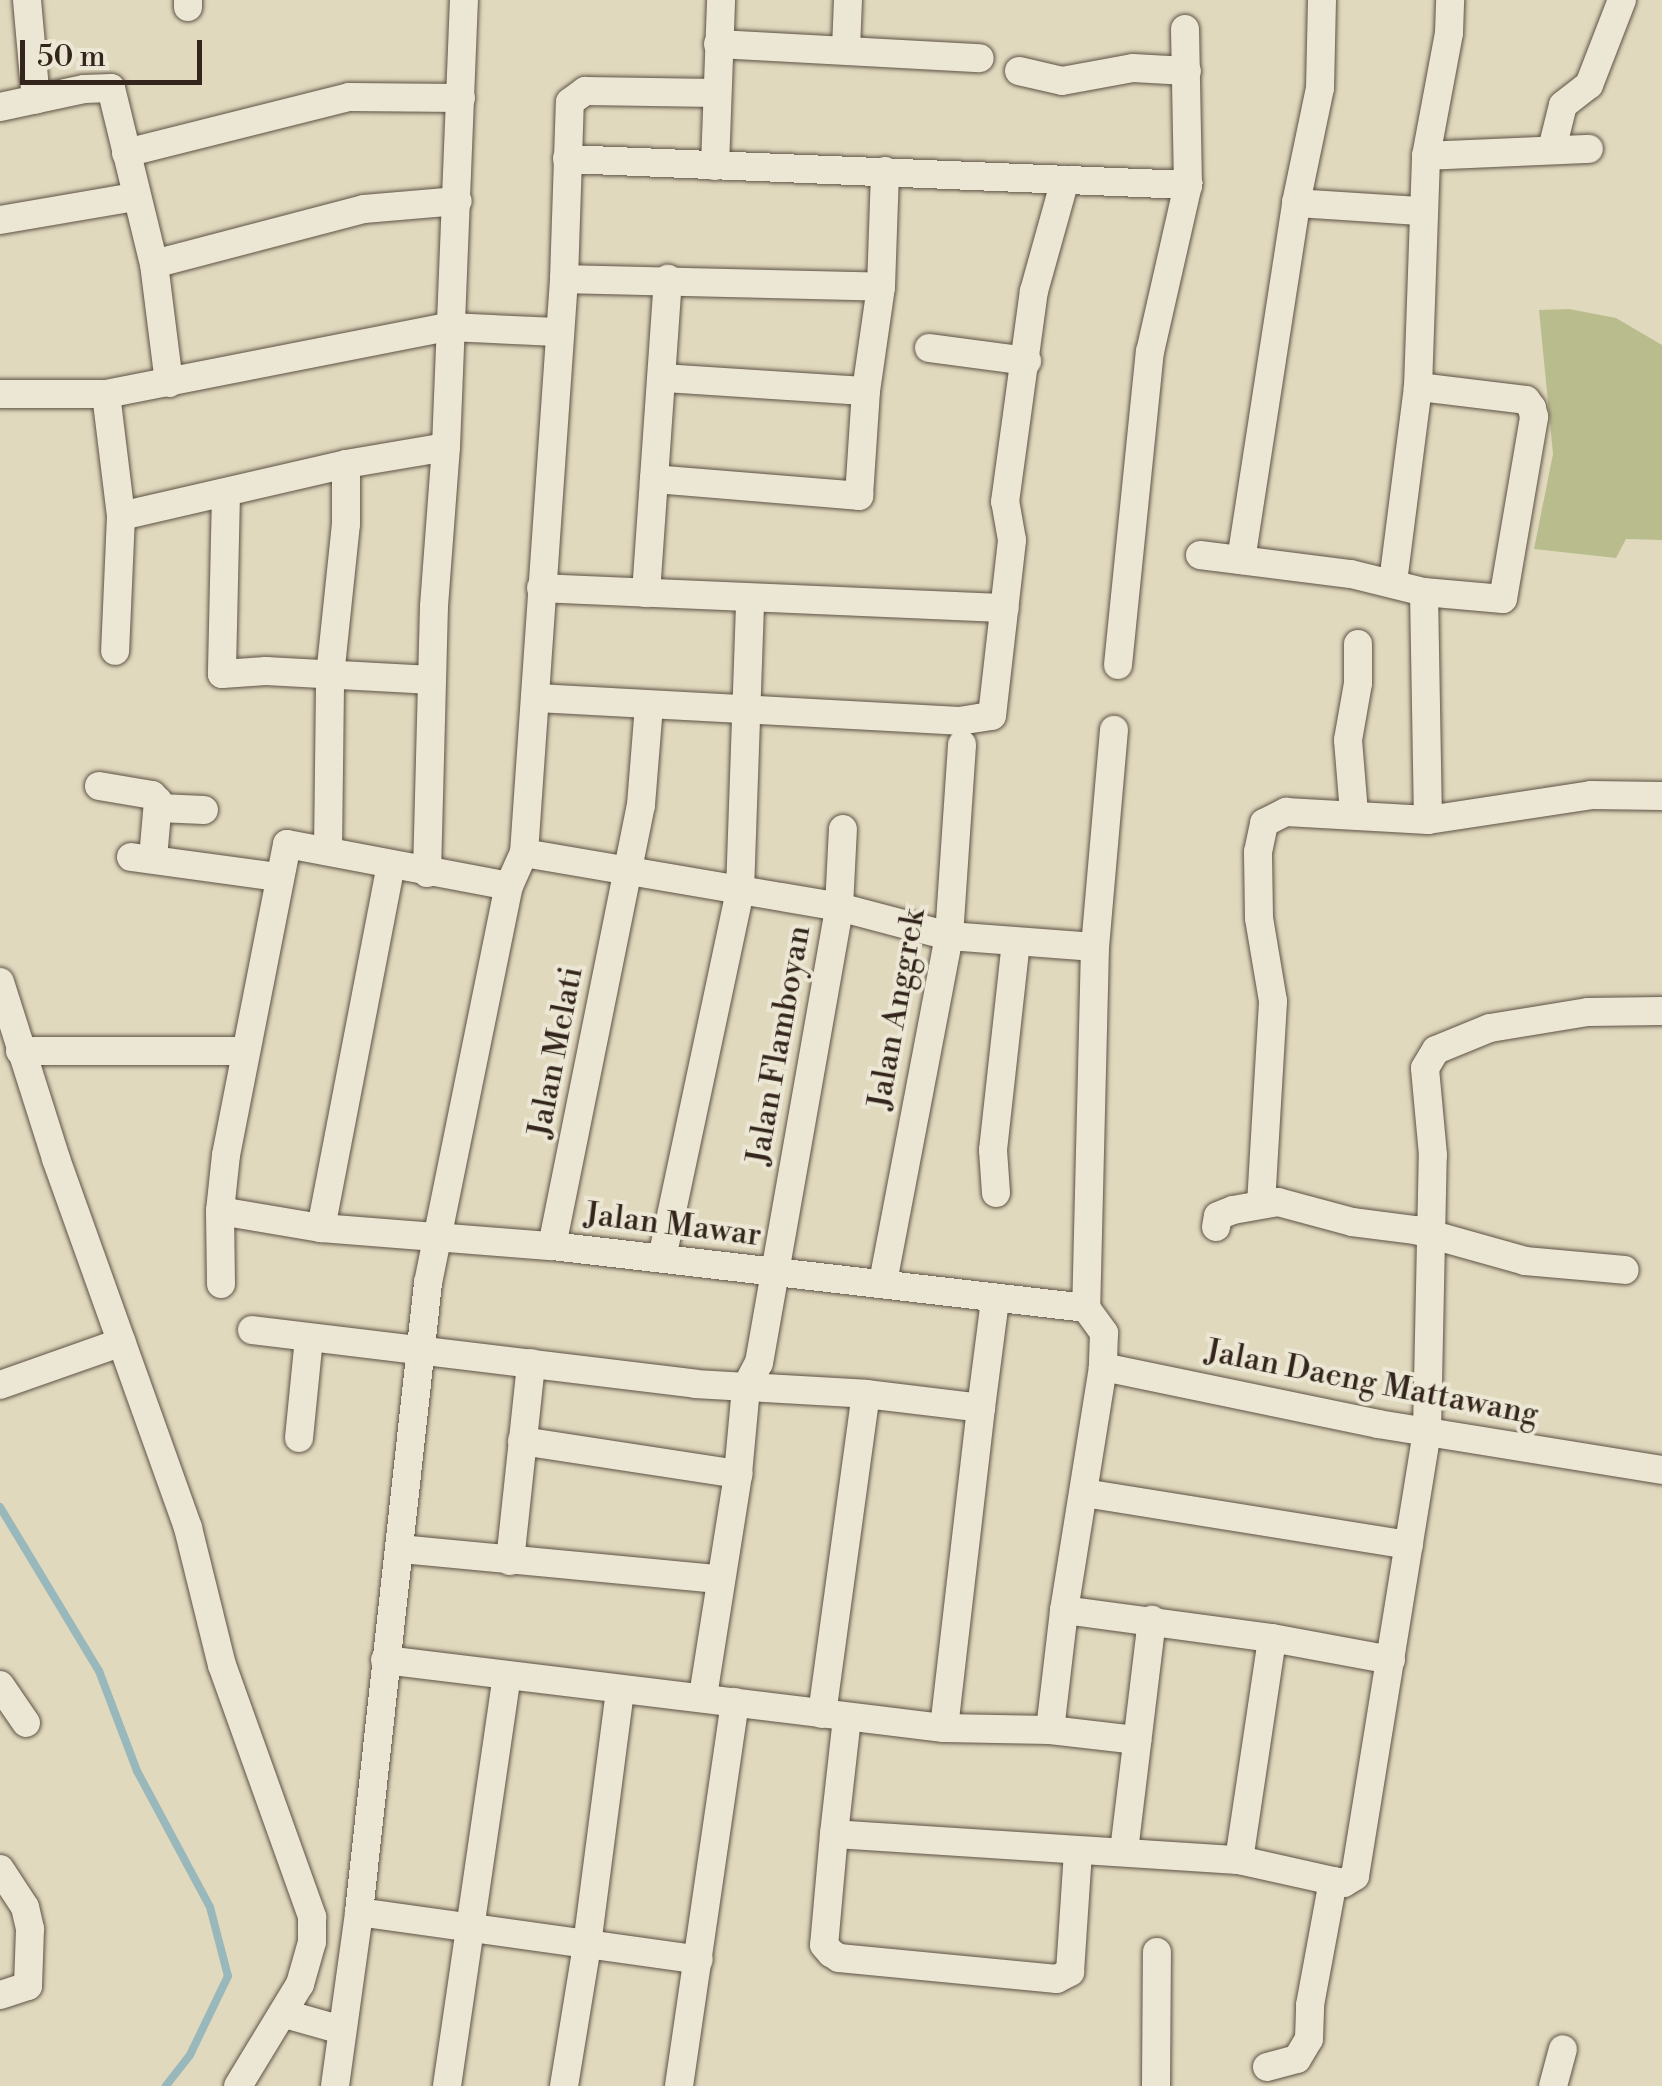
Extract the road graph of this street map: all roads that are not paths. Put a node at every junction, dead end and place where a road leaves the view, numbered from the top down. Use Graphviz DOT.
graph roads {
  1 [pos="27,0"];
  2 [pos="464,0"];
  3 [pos="721,0"];
  4 [pos="848,0"];
  5 [pos="1322,0"];
  6 [pos="1450,0"];
  7 [pos="1622,0"];
  8 [pos="1185,29"];
  9 [pos="718,44"];
  10 [pos="846,49"];
  11 [pos="980,58"];
  12 [pos="1186,70"];
  13 [pos="1019,71"];
  14 [pos="717,93"];
  15 [pos="461,98"];
  16 [pos="36,100"];
  17 [pos="0,107"];
  18 [pos="1552,149"];
  19 [pos="1588,149"];
  20 [pos="126,153"];
  21 [pos="1426,156"];
  22 [pos="567,159"];
  23 [pos="715,166"];
  24 [pos="884,171"];
  25 [pos="1065,180"];
  26 [pos="1188,185"];
  27 [pos="135,196"];
  28 [pos="458,201"];
  29 [pos="1296,203"];
  30 [pos="1421,212"];
  31 [pos="0,220"];
  32 [pos="154,264"];
  33 [pos="564,279"];
  34 [pos="668,280"];
  35 [pos="881,288"];
  36 [pos="449,327"];
  37 [pos="557,332"];
  38 [pos="929,348"];
  39 [pos="1026,361"];
  40 [pos="664,378"];
  41 [pos="169,383"];
  42 [pos="1418,387"];
  43 [pos="866,391"];
  44 [pos="0,394"];
  45 [pos="106,394"];
  46 [pos="446,447"];
  47 [pos="346,464"];
  48 [pos="654,479"];
  49 [pos="226,494"];
  50 [pos="121,516"];
  51 [pos="1200,555"];
  52 [pos="1241,560"];
  53 [pos="1394,582"];
  54 [pos="541,588"];
  55 [pos="1424,592"];
  56 [pos="646,593"];
  57 [pos="750,598"];
  58 [pos="1004,608"];
  59 [pos="1358,644"];
  60 [pos="115,651"];
  61 [pos="1118,665"];
  62 [pos="330,676"];
  63 [pos="432,680"];
  64 [pos="536,698"];
  65 [pos="649,706"];
  66 [pos="747,711"];
  67 [pos="1114,730"];
  68 [pos="962,744"];
  69 [pos="100,786"];
  70 [pos="1662,796"];
  71 [pos="160,808"];
  72 [pos="204,810"];
  73 [pos="1354,813"];
  74 [pos="1428,820"];
  75 [pos="844,829"];
  76 [pos="328,850"];
  77 [pos="524,853"];
  78 [pos="391,865"];
  79 [pos="628,872"];
  80 [pos="426,873"];
  81 [pos="277,878"];
  82 [pos="509,886"];
  83 [pos="740,891"];
  84 [pos="840,908"];
  85 [pos="949,936"];
  86 [pos="1016,942"];
  87 [pos="1096,948"];
  88 [pos="0,982"];
  89 [pos="1662,1011"];
  90 [pos="20,1051"];
  91 [pos="244,1051"];
  92 [pos="996,1194"];
  93 [pos="1261,1204"];
  94 [pos="220,1210"];
  95 [pos="1216,1227"];
  96 [pos="321,1228"];
  97 [pos="438,1235"];
  98 [pos="1431,1235"];
  99 [pos="552,1246"];
  100 [pos="662,1258"];
  101 [pos="1626,1270"];
  102 [pos="774,1272"];
  103 [pos="883,1282"];
  104 [pos="222,1284"];
  105 [pos="995,1300"];
  106 [pos="1086,1308"];
  107 [pos="252,1330"];
  108 [pos="310,1338"];
  109 [pos="122,1342"];
  110 [pos="422,1350"];
  111 [pos="530,1363"];
  112 [pos="1104,1367"];
  113 [pos="0,1385"];
  114 [pos="746,1387"];
  115 [pos="866,1394"];
  116 [pos="981,1408"];
  117 [pos="1427,1430"];
  118 [pos="299,1438"];
  119 [pos="522,1442"];
  120 [pos="1662,1470"];
  121 [pos="738,1474"];
  122 [pos="1084,1493"];
  123 [pos="1409,1544"];
  124 [pos="400,1549"];
  125 [pos="510,1561"];
  126 [pos="718,1579"];
  127 [pos="1064,1610"];
  128 [pos="1152,1620"];
  129 [pos="1272,1638"];
  130 [pos="385,1660"];
  131 [pos="1391,1660"];
  132 [pos="507,1675"];
  133 [pos="0,1685"];
  134 [pos="620,1690"];
  135 [pos="703,1696"];
  136 [pos="734,1702"];
  137 [pos="835,1716"];
  138 [pos="26,1722"];
  139 [pos="944,1728"];
  140 [pos="1050,1730"];
  141 [pos="1138,1740"];
  142 [pos="834,1834"];
  143 [pos="1078,1851"];
  144 [pos="1124,1851"];
  145 [pos="1239,1860"];
  146 [pos="0,1868"];
  147 [pos="1333,1881"];
  148 [pos="359,1912"];
  149 [pos="473,1928"];
  150 [pos="588,1945"];
  151 [pos="1157,1952"];
  152 [pos="698,1960"];
  153 [pos="0,1996"];
  154 [pos="284,2014"];
  155 [pos="342,2030"];
  156 [pos="1564,2049"];
  157 [pos="1267,2067"];
  158 [pos="238,2086"];
  159 [pos="335,2086"];
  160 [pos="446,2086"];
  161 [pos="564,2086"];
  162 [pos="679,2086"];
  163 [pos="1156,2086"];
  164 [pos="1552,2086"];
  1 -- 16 [label="street"];
  2 -- 15 [label="street"];
  3 -- 9 [label="street"];
  4 -- 10 [label="street"];
  5 -- 29 [label="street"];
  6 -- 21 [label="street"];
  7 -- 18 [label="street"];
  8 -- 12 [label="street"];
  9 -- 10 [label="street"];
  9 -- 14 [label="street"];
  10 -- 11 [label="street"];
  12 -- 13 [label="street"];
  12 -- 26 [label="street"];
  14 -- 22 [label="street"];
  14 -- 23 [label="street"];
  15 -- 20 [label="street"];
  15 -- 28 [label="street"];
  16 -- 17 [label="street"];
  16 -- 20 [label="street"];
  18 -- 19 [label="street"];
  18 -- 21 [label="street"];
  20 -- 27 [label="street"];
  21 -- 30 [label="street"];
  22 -- 23 [label="street"];
  22 -- 33 [label="street"];
  23 -- 24 [label="street"];
  24 -- 25 [label="street"];
  24 -- 35 [label="street"];
  25 -- 26 [label="street"];
  25 -- 39 [label="street"];
  26 -- 61 [label="street"];
  27 -- 31 [label="street"];
  27 -- 32 [label="street"];
  28 -- 32 [label="street"];
  28 -- 36 [label="street"];
  29 -- 30 [label="street"];
  29 -- 52 [label="street"];
  30 -- 42 [label="street"];
  32 -- 41 [label="street"];
  33 -- 34 [label="street"];
  33 -- 37 [label="street"];
  34 -- 35 [label="street"];
  34 -- 40 [label="street"];
  35 -- 43 [label="street"];
  36 -- 37 [label="street"];
  36 -- 41 [label="street"];
  36 -- 46 [label="street"];
  37 -- 54 [label="street"];
  38 -- 39 [label="street"];
  39 -- 58 [label="street"];
  40 -- 43 [label="street"];
  40 -- 48 [label="street"];
  41 -- 45 [label="street"];
  42 -- 53 [label="street"];
  42 -- 55 [label="street"];
  43 -- 48 [label="street"];
  44 -- 45 [label="street"];
  45 -- 50 [label="street"];
  46 -- 47 [label="street"];
  46 -- 63 [label="street"];
  47 -- 49 [label="street"];
  47 -- 62 [label="street"];
  48 -- 56 [label="street"];
  49 -- 50 [label="street"];
  49 -- 62 [label="street"];
  50 -- 60 [label="street"];
  51 -- 52 [label="street"];
  52 -- 53 [label="street"];
  53 -- 55 [label="street"];
  54 -- 56 [label="street"];
  54 -- 64 [label="street"];
  55 -- 74 [label="street"];
  56 -- 57 [label="street"];
  57 -- 58 [label="street"];
  57 -- 66 [label="street"];
  58 -- 66 [label="street"];
  59 -- 73 [label="street"];
  62 -- 63 [label="street"];
  62 -- 76 [label="street"];
  63 -- 80 [label="street"];
  64 -- 65 [label="street"];
  64 -- 77 [label="street"];
  65 -- 66 [label="street"];
  65 -- 79 [label="street, Jalan Melati"];
  66 -- 83 [label="street"];
  67 -- 87 [label="street"];
  68 -- 85 [label="street, Jalan Anggrek"];
  69 -- 71 [label="street"];
  70 -- 74 [label="street"];
  71 -- 72 [label="street"];
  71 -- 81 [label="street"];
  73 -- 74 [label="street"];
  73 -- 93 [label="street"];
  75 -- 84 [label="street, Jalan Flamboyan"];
  76 -- 78 [label="street"];
  76 -- 81 [label="street"];
  77 -- 79 [label="street"];
  77 -- 82 [label="street"];
  78 -- 80 [label="street"];
  78 -- 96 [label="street"];
  79 -- 83 [label="street"];
  79 -- 99 [label="street, Jalan Melati"];
  80 -- 82 [label="street"];
  81 -- 91 [label="street"];
  82 -- 97 [label="street"];
  83 -- 84 [label="street"];
  83 -- 100 [label="street"];
  84 -- 85 [label="street"];
  84 -- 102 [label="street, Jalan Flamboyan"];
  85 -- 86 [label="street"];
  85 -- 103 [label="street, Jalan Anggrek"];
  86 -- 87 [label="street"];
  86 -- 92 [label="street"];
  87 -- 106 [label="street"];
  88 -- 90 [label="street"];
  89 -- 98 [label="street"];
  90 -- 91 [label="street"];
  90 -- 109 [label="street"];
  91 -- 94 [label="street"];
  93 -- 95 [label="street"];
  93 -- 98 [label="street"];
  94 -- 96 [label="street, Jalan Mawar"];
  94 -- 104 [label="street"];
  96 -- 97 [label="street, Jalan Mawar"];
  97 -- 99 [label="street, Jalan Mawar"];
  97 -- 110 [label="street"];
  98 -- 101 [label="street"];
  98 -- 117 [label="street"];
  99 -- 100 [label="street, Jalan Mawar"];
  100 -- 102 [label="street, Jalan Mawar"];
  102 -- 103 [label="street, Jalan Mawar"];
  102 -- 114 [label="street, Jalan Flamboyan"];
  103 -- 105 [label="street, Jalan Mawar"];
  105 -- 106 [label="street, Jalan Mawar"];
  105 -- 116 [label="street"];
  106 -- 112 [label="street"];
  107 -- 108 [label="street"];
  108 -- 110 [label="street"];
  108 -- 118 [label="street"];
  109 -- 113 [label="street"];
  109 -- 154 [label="street"];
  110 -- 111 [label="street"];
  110 -- 124 [label="street"];
  111 -- 114 [label="street"];
  111 -- 119 [label="street"];
  112 -- 117 [label="street, Jalan Daeng Mattawang"];
  112 -- 122 [label="street"];
  114 -- 115 [label="street"];
  114 -- 121 [label="street, Jalan Flamboyan"];
  115 -- 116 [label="street"];
  115 -- 137 [label="street"];
  116 -- 139 [label="street"];
  117 -- 120 [label="street, Jalan Daeng Mattawang"];
  117 -- 123 [label="street"];
  119 -- 121 [label="street"];
  119 -- 125 [label="street"];
  121 -- 126 [label="street, Jalan Flamboyan"];
  122 -- 123 [label="street"];
  122 -- 127 [label="street"];
  123 -- 131 [label="street"];
  124 -- 125 [label="street"];
  124 -- 130 [label="street"];
  125 -- 126 [label="street"];
  126 -- 135 [label="street, Jalan Flamboyan"];
  127 -- 128 [label="street"];
  127 -- 140 [label="street"];
  128 -- 129 [label="street"];
  128 -- 141 [label="street"];
  129 -- 131 [label="street"];
  129 -- 145 [label="street"];
  130 -- 132 [label="street"];
  130 -- 148 [label="street"];
  131 -- 147 [label="street"];
  132 -- 134 [label="street"];
  132 -- 149 [label="street"];
  133 -- 138 [label="street"];
  134 -- 135 [label="street"];
  134 -- 150 [label="street"];
  135 -- 136 [label="street"];
  136 -- 137 [label="street"];
  136 -- 152 [label="street"];
  137 -- 139 [label="street"];
  137 -- 142 [label="street"];
  139 -- 140 [label="street"];
  140 -- 141 [label="street"];
  141 -- 144 [label="street"];
  142 -- 143 [label="street"];
  142 -- 143 [label="street"];
  143 -- 144 [label="street"];
  144 -- 145 [label="street"];
  145 -- 147 [label="street"];
  146 -- 153 [label="street"];
  147 -- 157 [label="street"];
  148 -- 149 [label="street"];
  148 -- 155 [label="street"];
  149 -- 150 [label="street"];
  149 -- 160 [label="street"];
  150 -- 152 [label="street"];
  150 -- 161 [label="street"];
  151 -- 163 [label="street"];
  152 -- 162 [label="street"];
  154 -- 155 [label="street"];
  154 -- 158 [label="street"];
  155 -- 159 [label="street"];
  156 -- 164 [label="street"];
}
